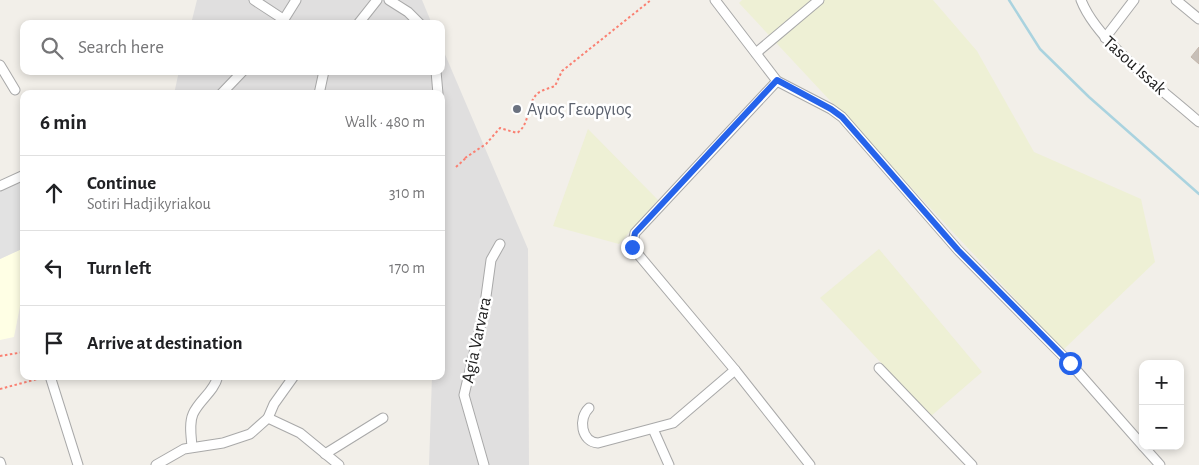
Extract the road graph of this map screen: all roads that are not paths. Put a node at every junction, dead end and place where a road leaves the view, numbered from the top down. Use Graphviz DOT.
graph roads {
  1 [pos="254,0"];
  2 [pos="296,0"];
  3 [pos="377,0"];
  4 [pos="389,0"];
  5 [pos="715,0"];
  6 [pos="820,0"];
  7 [pos="1081,0"];
  8 [pos="1134,0"];
  9 [pos="1176,0"];
  10 [pos="1199,19"];
  11 [pos="279,20"];
  12 [pos="283,20"];
  13 [pos="361,20"];
  14 [pos="416,20"];
  15 [pos="1105,38"];
  16 [pos="756,53"];
  17 [pos="0,65"];
  18 [pos="239,75"];
  19 [pos="323,75"];
  20 [pos="436,75"];
  21 [pos="777,80"];
  22 [pos="15,90"];
  23 [pos="224,90"];
  24 [pos="320,90"];
  25 [pos="438,90"];
  26 [pos="1199,122"];
  27 [pos="20,177"];
  28 [pos="0,186"];
  29 [pos="500,244"];
  30 [pos="879,368"];
  31 [pos="736,370"];
  32 [pos="51,380"];
  33 [pos="216,380"];
  34 [pos="291,380"];
  35 [pos="589,408"];
  36 [pos="268,418"];
  37 [pos="383,418"];
  38 [pos="653,429"];
  39 [pos="1139,441"];
  40 [pos="192,446"];
  41 [pos="1147,450"];
  42 [pos="325,454"];
  43 [pos="78,465"];
  44 [pos="156,465"];
  45 [pos="339,465"];
  46 [pos="484,465"];
  47 [pos="668,465"];
  48 [pos="810,465"];
  49 [pos="972,465"];
  50 [pos="1160,465"];
  1 -- 11 [label="street"];
  2 -- 12 [label="street"];
  3 -- 13 [label="street"];
  4 -- 14 [label="street"];
  5 -- 16 [label="street"];
  6 -- 16 [label="street"];
  7 -- 15 [label="street, Tasou Issak"];
  8 -- 15 [label="street"];
  9 -- 10 [label="street"];
  15 -- 26 [label="street, Tasou Issak"];
  16 -- 21 [label="street"];
  17 -- 22 [label="street"];
  18 -- 23 [label="street"];
  19 -- 24 [label="street"];
  20 -- 25 [label="street"];
  21 -- 31 [label="street"];
  21 -- 39 [label="street"];
  27 -- 28 [label="street"];
  29 -- 46 [label="street, Agia Varvara"];
  30 -- 49 [label="street"];
  31 -- 38 [label="street"];
  31 -- 48 [label="street"];
  32 -- 43 [label="street"];
  33 -- 40 [label="street"];
  34 -- 36 [label="street"];
  35 -- 38 [label="street"];
  36 -- 40 [label="street"];
  36 -- 42 [label="street"];
  37 -- 42 [label="street"];
  38 -- 47 [label="street"];
  40 -- 44 [label="street"];
  41 -- 50 [label="street"];
  42 -- 45 [label="street"];
}
